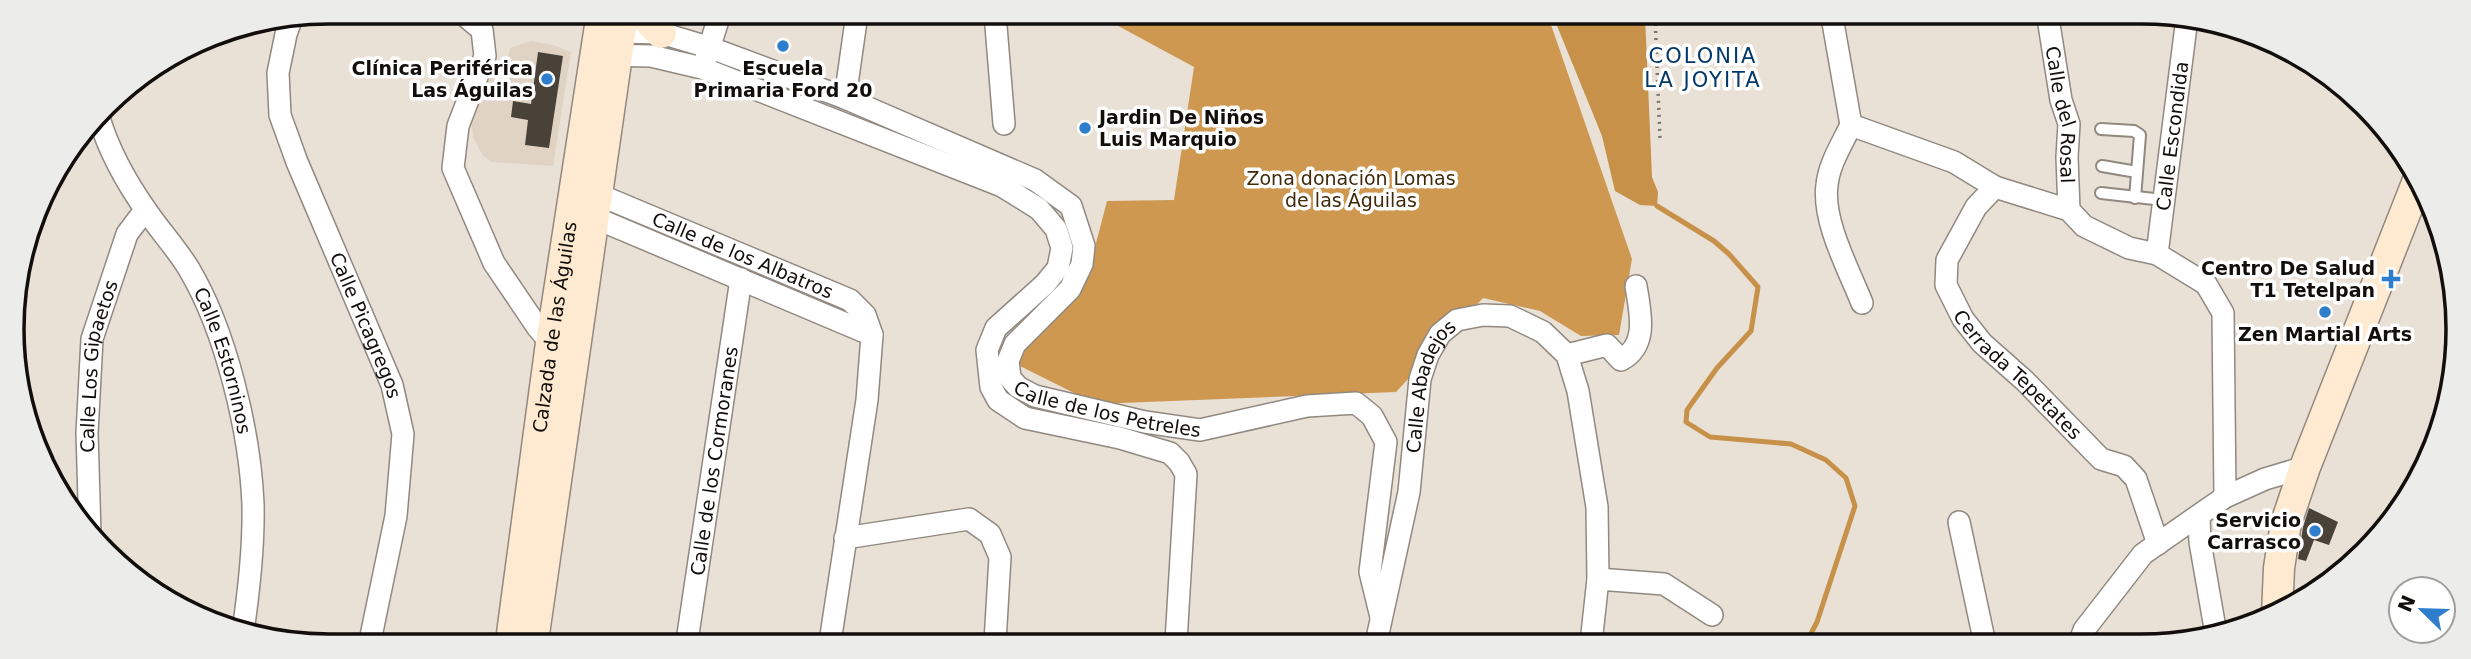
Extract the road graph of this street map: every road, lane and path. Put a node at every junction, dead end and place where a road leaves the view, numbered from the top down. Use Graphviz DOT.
graph roads {
  1 [pos="475,24"];
  2 [pos="717,24"];
  3 [pos="856,24"];
  4 [pos="996,24"];
  5 [pos="1656,24"];
  6 [pos="1833,24"];
  7 [pos="2050,24"];
  8 [pos="288,27"];
  9 [pos="2186,28"];
  10 [pos="620,30"];
  11 [pos="711,48"];
  12 [pos="702,68"];
  13 [pos="845,99"];
  14 [pos="1004,124"];
  15 [pos="1851,125"];
  16 [pos="102,126"];
  17 [pos="2101,129"];
  18 [pos="1660,138"];
  19 [pos="2102,166"];
  20 [pos="2137,172"];
  21 [pos="1995,187"];
  22 [pos="2413,192"];
  23 [pos="2101,193"];
  24 [pos="2135,198"];
  25 [pos="2163,201"];
  26 [pos="595,206"];
  27 [pos="145,210"];
  28 [pos="2068,210"];
  29 [pos="2157,254"];
  30 [pos="741,279"];
  31 [pos="1636,286"];
  32 [pos="1862,303"];
  33 [pos="872,335"];
  34 [pos="562,346"];
  35 [pos="1567,355"];
  36 [pos="2305,467"];
  37 [pos="2225,497"];
  38 [pos="90,517"];
  39 [pos="2199,517"];
  40 [pos="1959,522"];
  41 [pos="845,538"];
  42 [pos="2158,544"];
  43 [pos="1598,579"];
  44 [pos="2278,602"];
  45 [pos="1712,615"];
  46 [pos="1381,617"];
  47 [pos="244,622"];
  48 [pos="2215,625"];
  49 [pos="371,634"];
  50 [pos="512,634"];
  51 [pos="534,634"];
  52 [pos="688,634"];
  53 [pos="831,634"];
  54 [pos="995,634"];
  55 [pos="1176,634"];
  56 [pos="1378,634"];
  57 [pos="1592,634"];
  58 [pos="1983,634"];
  59 [pos="2082,634"];
  1 -- 34 [label="street"];
  2 -- 11 [label="street"];
  3 -- 13 [label="street"];
  4 -- 14 [label="street"];
  5 -- 18 [label="path"];
  6 -- 15 [label="street"];
  7 -- 28 [label="street, Calle del Rosal"];
  8 -- 49 [label="street, Calle Picagregos"];
  9 -- 25 [label="street, Calle Escondida"];
  10 -- 11 [label="street, Calle de los Petreles"];
  10 -- 12 [label="street, Calle de los Petreles"];
  10 -- 26 [label="main road, Calzada de las Águilas"];
  10 -- 34 [label="main road, Calzada de las Águilas"];
  11 -- 12 [label="street"];
  11 -- 13 [label="street, Calle de los Petreles"];
  12 -- 55 [label="street, Calle de los Petreles"];
  13 -- 46 [label="street, Calle de los Petreles"];
  15 -- 21 [label="street"];
  15 -- 32 [label="street"];
  16 -- 27 [label="street, Calle Estorninos"];
  17 -- 20 [label="lane"];
  19 -- 20 [label="lane"];
  20 -- 24 [label="lane"];
  21 -- 28 [label="street"];
  21 -- 42 [label="street, Cerrada Tepetates"];
  22 -- 36 [label="main road"];
  23 -- 24 [label="lane"];
  24 -- 25 [label="lane"];
  25 -- 29 [label="street, Calle Escondida"];
  26 -- 30 [label="street, Calle de los Albatros"];
  26 -- 33 [label="street, Calle de los Albatros"];
  26 -- 34 [label="main road, Calzada de las Águilas"];
  27 -- 38 [label="street, Calle Los Gipaetos"];
  27 -- 47 [label="street, Calle Estorninos"];
  28 -- 29 [label="street"];
  29 -- 37 [label="street"];
  30 -- 33 [label="street, Calle de los Albatros"];
  30 -- 52 [label="street, Calle de los Cormoranes"];
  31 -- 35 [label="street"];
  33 -- 41 [label="street"];
  34 -- 50 [label="main road, Calzada de las Águilas"];
  34 -- 51 [label="main road, Calzada de las Águilas"];
  35 -- 43 [label="street"];
  35 -- 46 [label="street, Calle Abadejos"];
  36 -- 37 [label="street"];
  36 -- 44 [label="main road"];
  37 -- 39 [label="street"];
  39 -- 42 [label="street"];
  39 -- 48 [label="street"];
  40 -- 58 [label="street"];
  41 -- 53 [label="street"];
  41 -- 54 [label="street"];
  42 -- 59 [label="street"];
  43 -- 45 [label="street"];
  43 -- 57 [label="street"];
  46 -- 56 [label="street, Calle Abadejos"];
}
